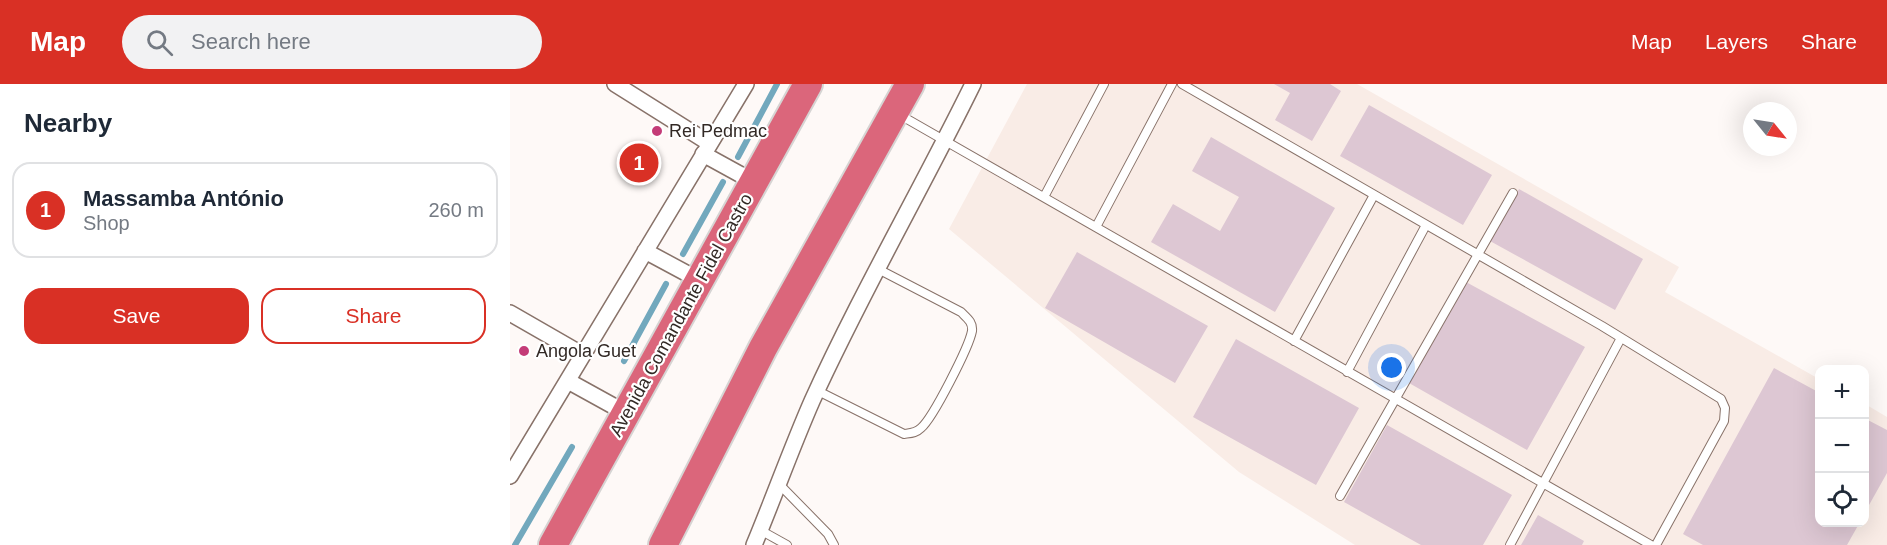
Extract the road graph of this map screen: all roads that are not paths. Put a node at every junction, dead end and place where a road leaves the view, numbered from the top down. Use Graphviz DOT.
graph roads {
  1 [pos="615,84"];
  2 [pos="746,84"];
  3 [pos="808,84"];
  4 [pos="910,84"];
  5 [pos="973,84"];
  6 [pos="1104,84"];
  7 [pos="1172,84"];
  8 [pos="1182,84"];
  9 [pos="894,112"];
  10 [pos="946,141"];
  11 [pos="706,148"];
  12 [pos="754,182"];
  13 [pos="1512,193"];
  14 [pos="1374,195"];
  15 [pos="1044,197"];
  16 [pos="1426,225"];
  17 [pos="1096,227"];
  18 [pos="645,251"];
  19 [pos="1478,255"];
  20 [pos="878,269"];
  21 [pos="699,280"];
  22 [pos="510,313"];
  23 [pos="1621,338"];
  24 [pos="1294,341"];
  25 [pos="583,356"];
  26 [pos="1347,372"];
  27 [pos="568,381"];
  28 [pos="818,391"];
  29 [pos="1395,399"];
  30 [pos="626,413"];
  31 [pos="510,476"];
  32 [pos="1542,483"];
  33 [pos="779,484"];
  34 [pos="1340,496"];
  35 [pos="760,530"];
  36 [pos="553,545"];
  37 [pos="663,545"];
  38 [pos="754,545"];
  39 [pos="787,545"];
  40 [pos="834,545"];
  41 [pos="1510,545"];
  42 [pos="1651,545"];
  43 [pos="1656,545"];
  1 -- 11 [label="street"];
  2 -- 11 [label="street"];
  3 -- 12 [label="highway, Avenida Comandante Fidel Castro"];
  4 -- 9 [label="highway"];
  5 -- 10 [label="street"];
  6 -- 15 [label="lane"];
  7 -- 17 [label="lane"];
  8 -- 14 [label="lane"];
  9 -- 10 [label="lane"];
  9 -- 37 [label="highway"];
  10 -- 15 [label="lane"];
  10 -- 20 [label="street"];
  11 -- 12 [label="street"];
  11 -- 18 [label="street"];
  12 -- 21 [label="highway, Avenida Comandante Fidel Castro"];
  13 -- 19 [label="lane"];
  14 -- 16 [label="lane"];
  14 -- 24 [label="lane"];
  15 -- 17 [label="lane"];
  16 -- 19 [label="lane"];
  16 -- 26 [label="lane"];
  17 -- 24 [label="lane"];
  18 -- 21 [label="street"];
  18 -- 25 [label="street"];
  19 -- 23 [label="lane"];
  19 -- 29 [label="lane"];
  20 -- 28 [label="street"];
  20 -- 28 [label="lane"];
  21 -- 30 [label="highway, Avenida Comandante Fidel Castro"];
  22 -- 25 [label="street"];
  23 -- 32 [label="lane"];
  23 -- 43 [label="lane"];
  24 -- 26 [label="lane"];
  25 -- 27 [label="street"];
  26 -- 29 [label="lane"];
  27 -- 30 [label="street"];
  27 -- 31 [label="street"];
  28 -- 33 [label="street"];
  29 -- 32 [label="lane"];
  29 -- 34 [label="lane"];
  30 -- 36 [label="highway, Avenida Comandante Fidel Castro"];
  32 -- 41 [label="lane"];
  32 -- 42 [label="lane"];
  33 -- 35 [label="street"];
  33 -- 40 [label="lane"];
  35 -- 38 [label="street"];
  35 -- 39 [label="lane"];
}
